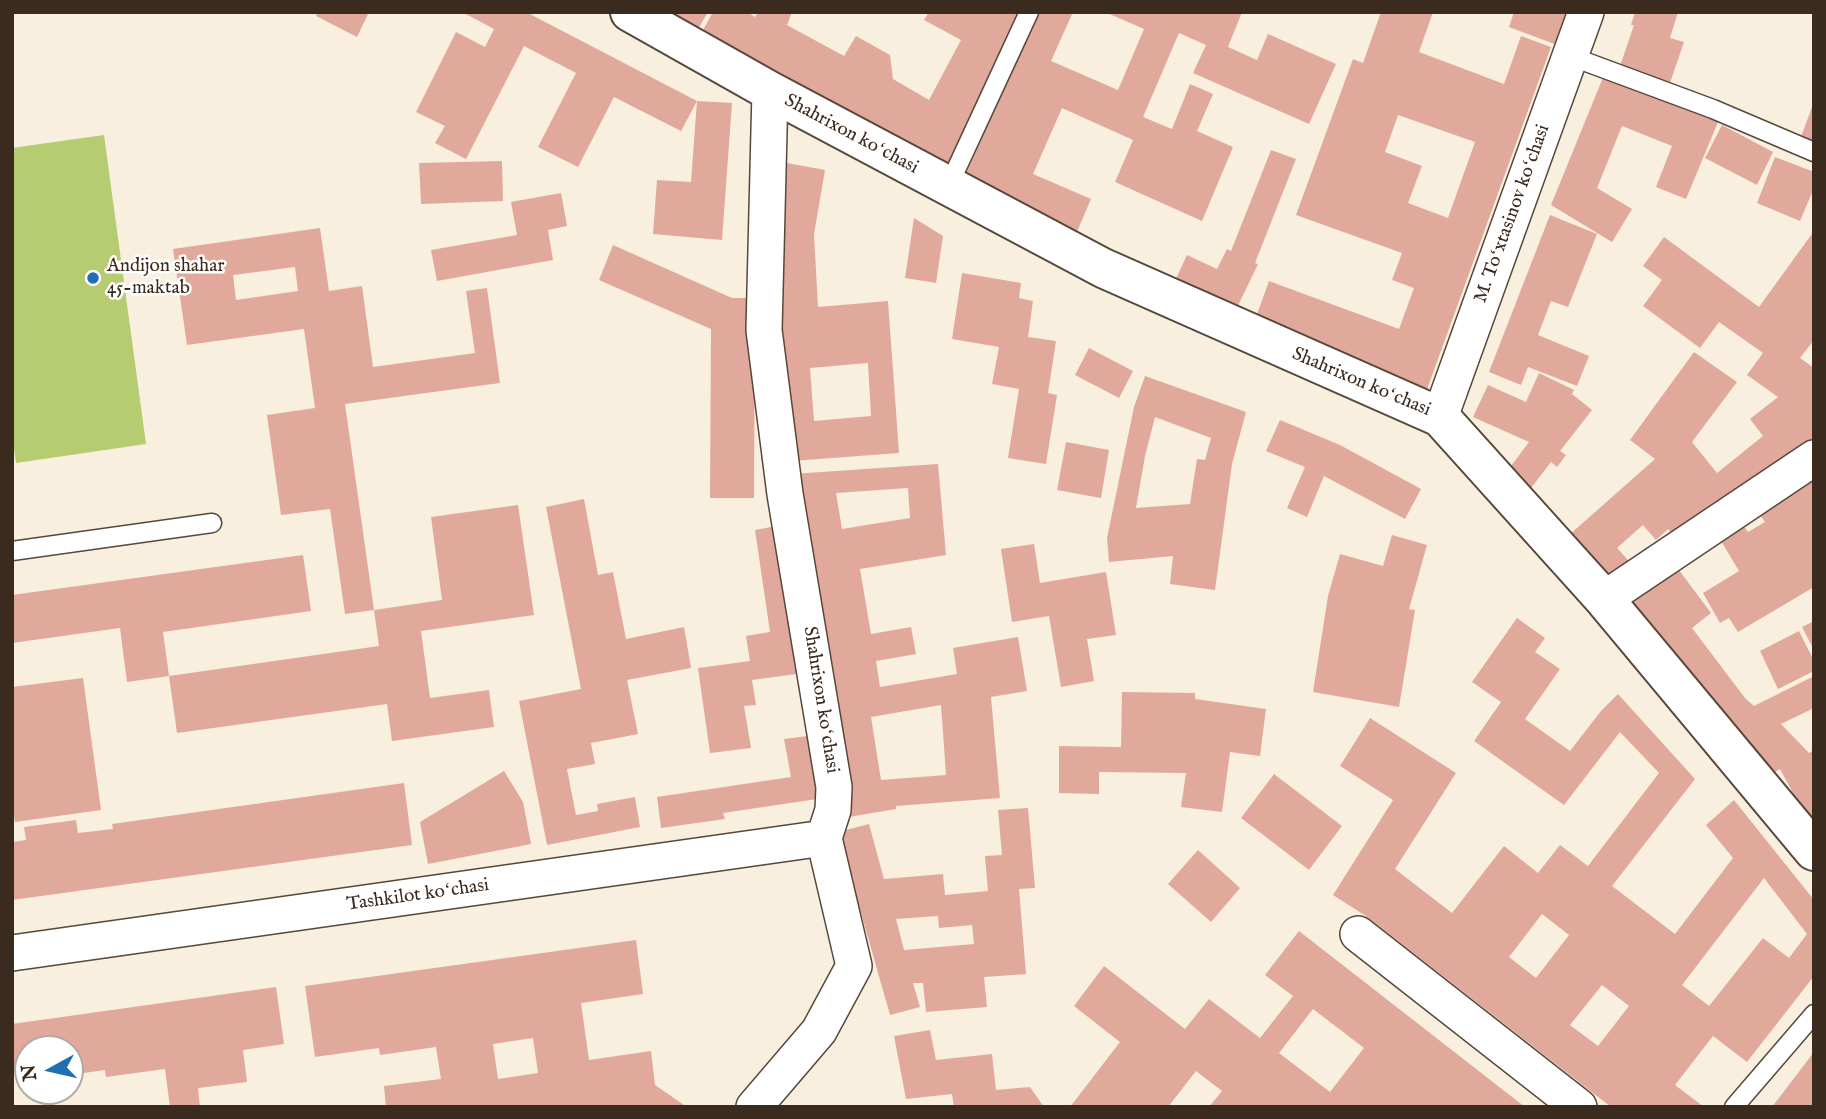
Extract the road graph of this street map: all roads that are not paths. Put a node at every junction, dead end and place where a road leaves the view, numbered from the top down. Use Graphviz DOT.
graph roads {
  1 [pos="630,12"];
  2 [pos="1029,12"];
  3 [pos="1586,12"];
  4 [pos="1570,56"];
  5 [pos="770,91"];
  6 [pos="1814,152"];
  7 [pos="948,187"];
  8 [pos="1440,417"];
  9 [pos="1814,458"];
  10 [pos="212,523"];
  11 [pos="12,551"];
  12 [pos="1604,599"];
  13 [pos="824,838"];
  14 [pos="1814,850"];
  15 [pos="1357,934"];
  16 [pos="12,953"];
  17 [pos="1814,1014"];
  18 [pos="754,1107"];
  19 [pos="1578,1107"];
  20 [pos="1734,1107"];
  1 -- 5 [label="street, Shahrixon koʻchasi"];
  2 -- 7 [label="lane"];
  3 -- 4 [label="street, M. Toʻxtasinov koʻchasi"];
  4 -- 6 [label="lane"];
  4 -- 8 [label="street, M. Toʻxtasinov koʻchasi"];
  5 -- 7 [label="street, Shahrixon koʻchasi"];
  5 -- 13 [label="street, Shahrixon koʻchasi"];
  7 -- 8 [label="street, Shahrixon koʻchasi"];
  8 -- 12 [label="street, Shahrixon koʻchasi"];
  9 -- 12 [label="street"];
  10 -- 11 [label="lane"];
  12 -- 14 [label="street, Shahrixon koʻchasi"];
  13 -- 16 [label="street, Tashkilot koʻchasi"];
  13 -- 18 [label="street, Shahrixon koʻchasi"];
  15 -- 19 [label="street"];
  17 -- 20 [label="lane"];
}
